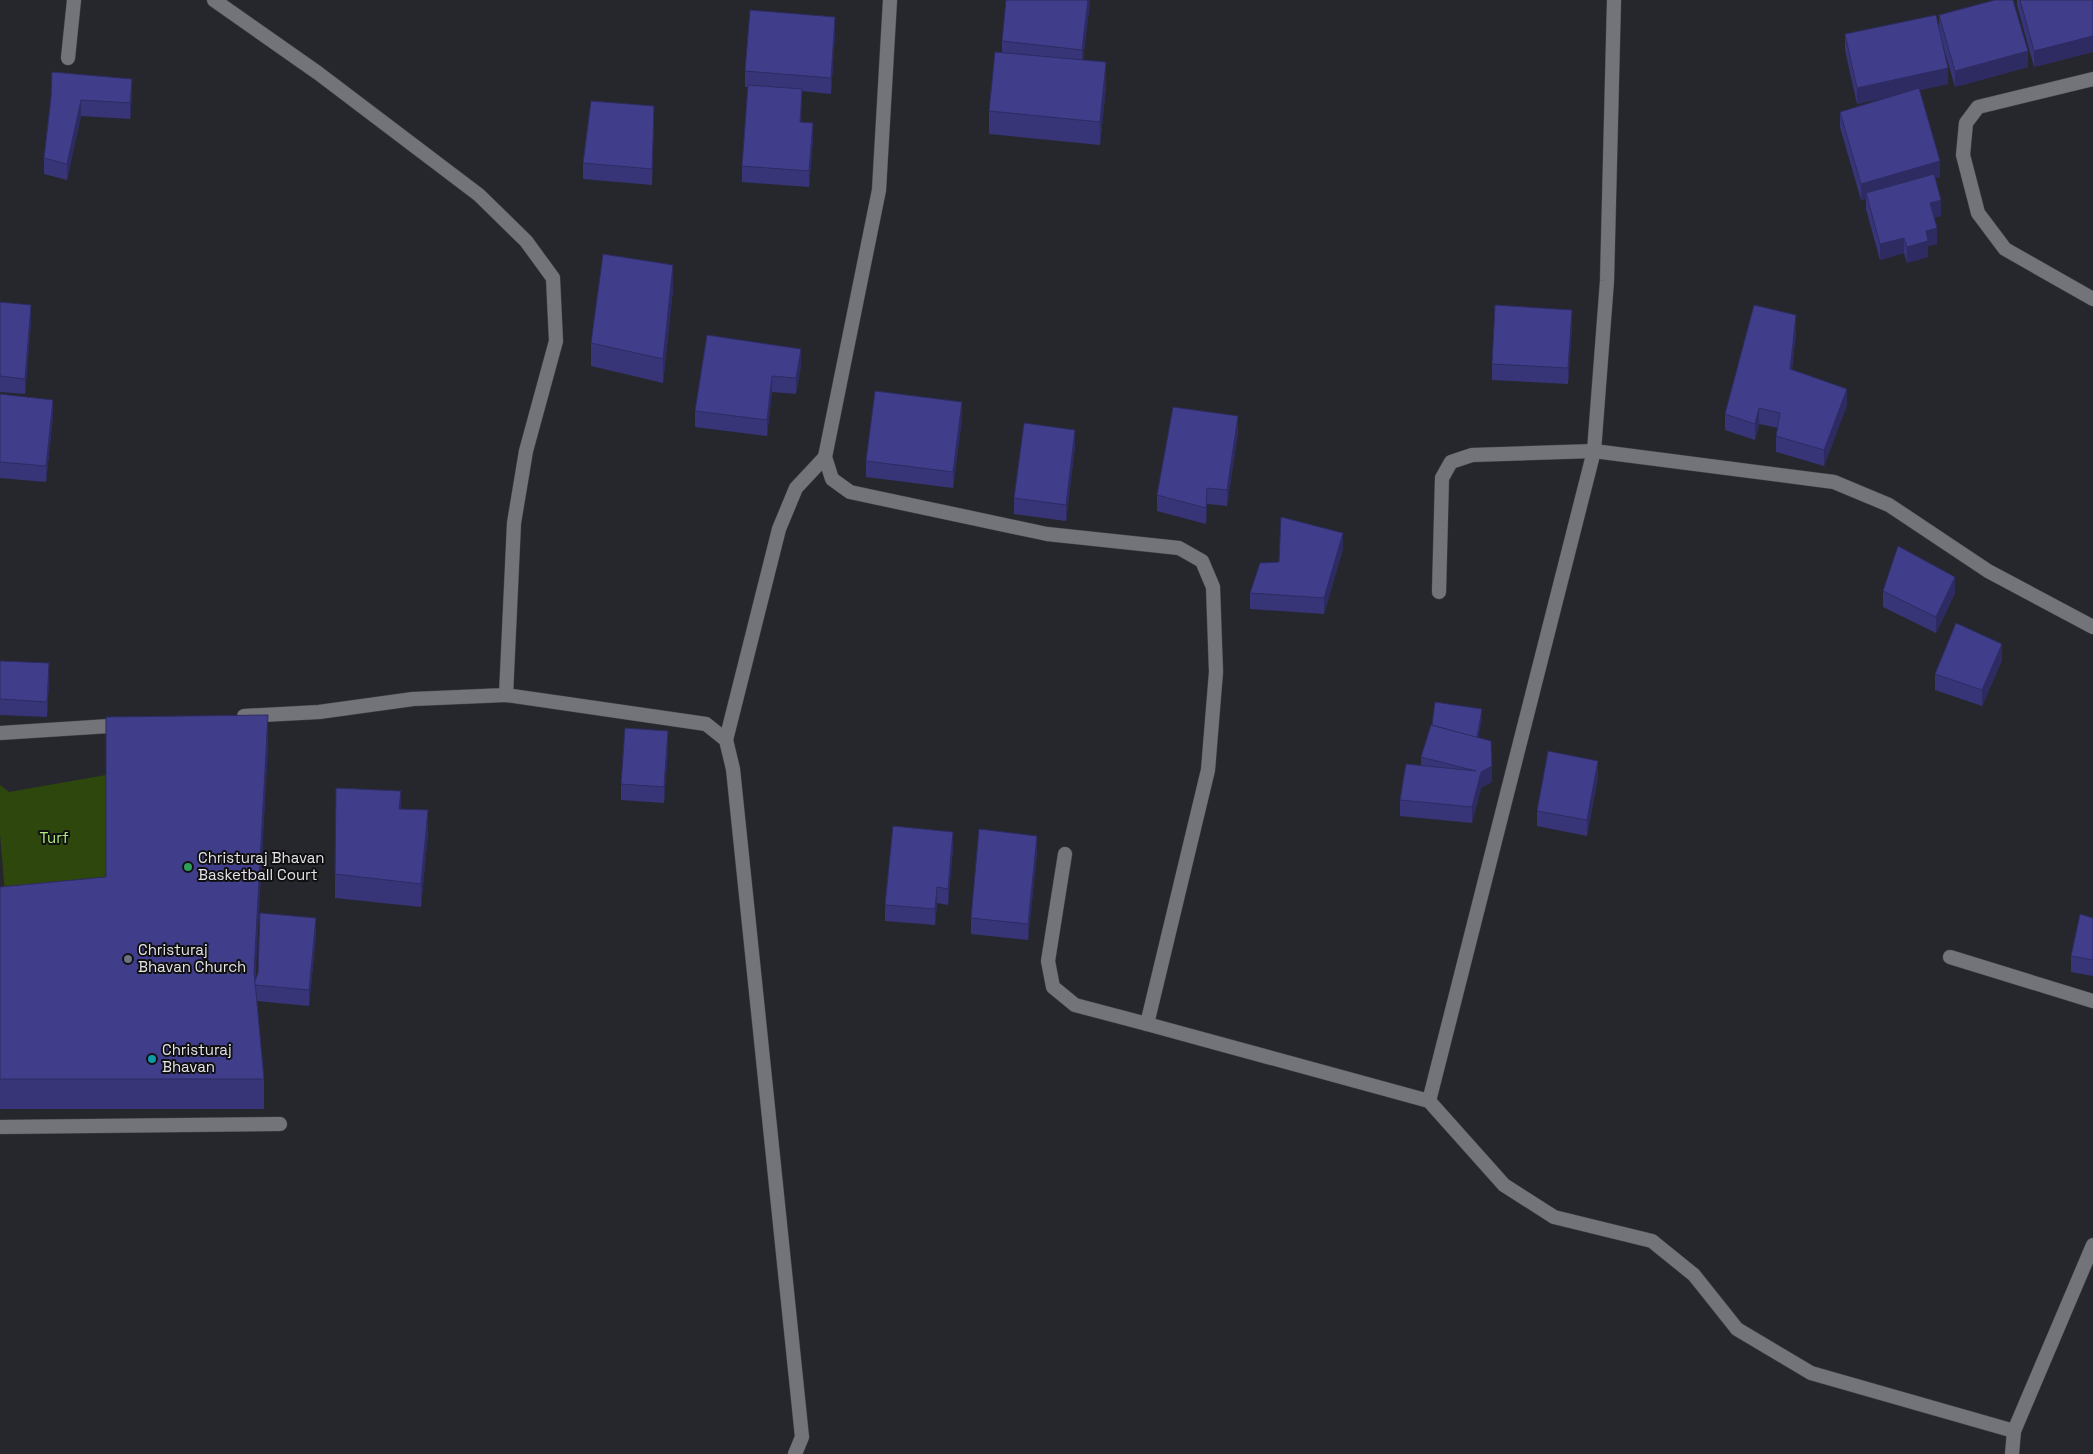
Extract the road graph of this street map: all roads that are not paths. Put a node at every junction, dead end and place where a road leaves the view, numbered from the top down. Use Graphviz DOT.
graph roads {
  1 [pos="74,0"];
  2 [pos="214,0"];
  3 [pos="890,0"];
  4 [pos="1614,0"];
  5 [pos="68,58"];
  6 [pos="2093,79"];
  7 [pos="2093,299"];
  8 [pos="1594,451"];
  9 [pos="825,457"];
  10 [pos="1439,592"];
  11 [pos="2093,627"];
  12 [pos="506,695"];
  13 [pos="234,716"];
  14 [pos="140,723"];
  15 [pos="0,733"];
  16 [pos="726,740"];
  17 [pos="1065,854"];
  18 [pos="1950,957"];
  19 [pos="2093,1001"];
  20 [pos="1147,1024"];
  21 [pos="1429,1101"];
  22 [pos="280,1124"];
  23 [pos="0,1128"];
  24 [pos="2093,1245"];
  25 [pos="2014,1431"];
  26 [pos="795,1454"];
  27 [pos="2012,1454"];
  1 -- 5 [label="street"];
  2 -- 12 [label="street"];
  3 -- 9 [label="street"];
  4 -- 8 [label="street"];
  6 -- 7 [label="street"];
  8 -- 10 [label="street"];
  8 -- 11 [label="street"];
  8 -- 21 [label="street"];
  9 -- 16 [label="street"];
  9 -- 20 [label="street"];
  12 -- 13 [label="street"];
  12 -- 16 [label="street"];
  14 -- 15 [label="street"];
  16 -- 26 [label="street"];
  17 -- 20 [label="street"];
  18 -- 19 [label="street"];
  20 -- 21 [label="street"];
  21 -- 25 [label="street"];
  22 -- 23 [label="street"];
  24 -- 25 [label="street"];
  25 -- 27 [label="street"];
}
